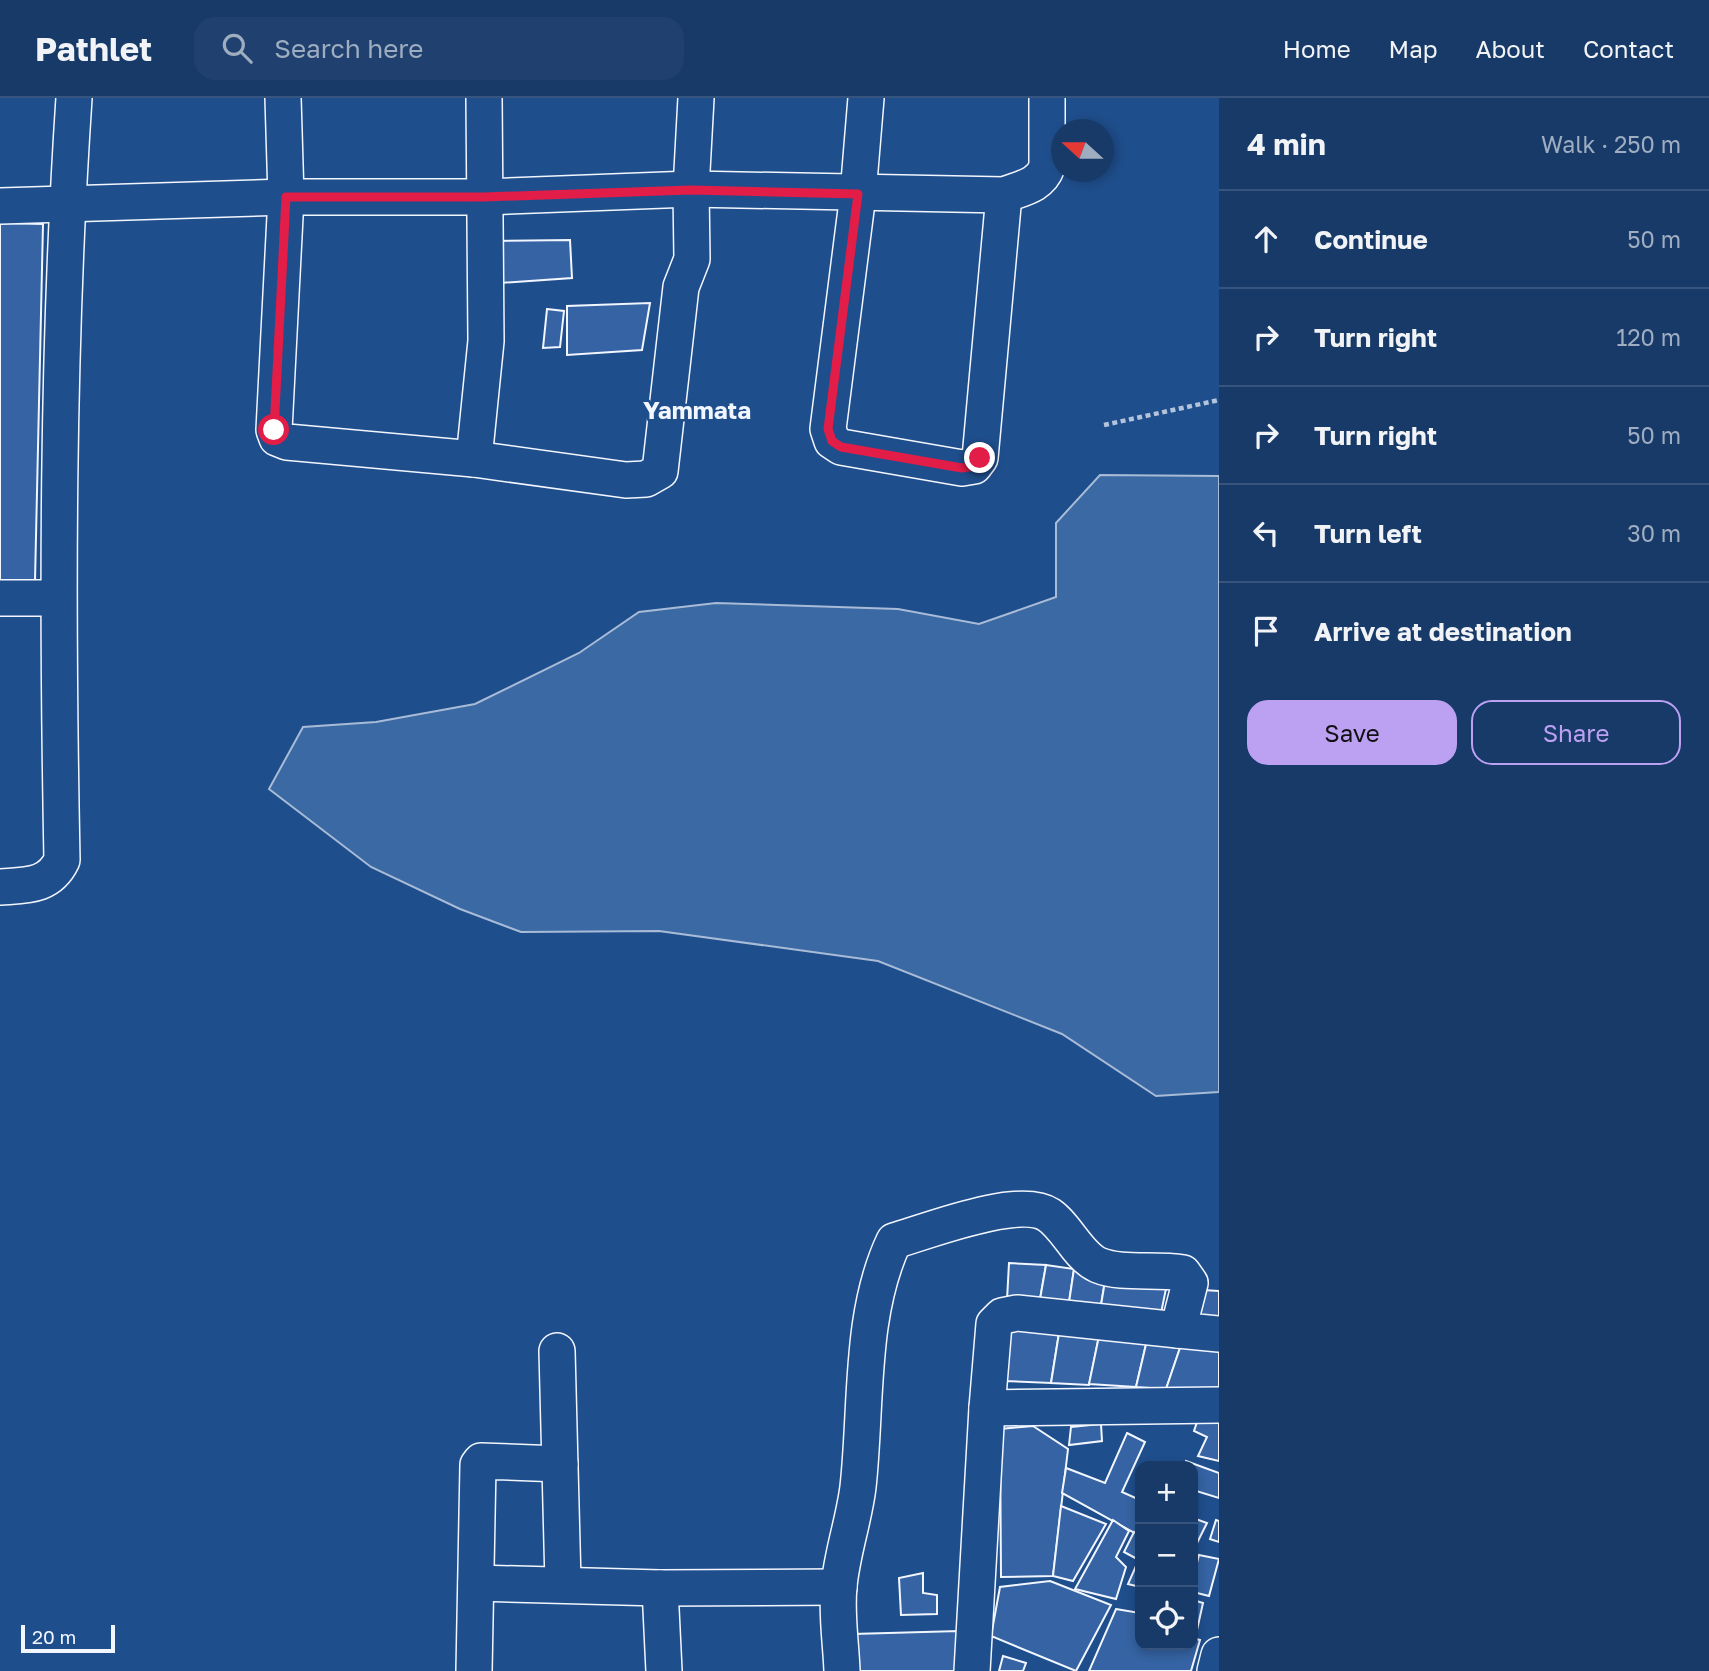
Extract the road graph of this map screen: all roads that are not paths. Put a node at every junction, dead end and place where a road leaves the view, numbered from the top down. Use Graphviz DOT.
graph roads {
  1 [pos="74,98"];
  2 [pos="283,98"];
  3 [pos="484,98"];
  4 [pos="696,98"];
  5 [pos="866,98"];
  6 [pos="1047,98"];
  7 [pos="691,190"];
  8 [pos="858,194"];
  9 [pos="1004,195"];
  10 [pos="286,197"];
  11 [pos="484,197"];
  12 [pos="67,204"];
  13 [pos="0,206"];
  14 [pos="474,460"];
  15 [pos="0,598"];
  16 [pos="57,598"];
  17 [pos="0,887"];
  18 [pos="1178,1330"];
  19 [pos="1219,1334"];
  20 [pos="557,1351"];
  21 [pos="1219,1405"];
  22 [pos="987,1408"];
  23 [pos="560,1464"];
  24 [pos="476,1583"];
  25 [pos="563,1583"];
  26 [pos="839,1587"];
  27 [pos="660,1588"];
  28 [pos="1219,1655"];
  29 [pos="474,1671"];
  30 [pos="664,1671"];
  31 [pos="842,1671"];
  32 [pos="972,1671"];
  33 [pos="1215,1671"];
  1 -- 12 [label="street"];
  2 -- 10 [label="street"];
  3 -- 11 [label="street"];
  4 -- 7 [label="street"];
  5 -- 8 [label="street"];
  6 -- 9 [label="street"];
  7 -- 8 [label="street"];
  7 -- 11 [label="street"];
  7 -- 14 [label="street"];
  8 -- 9 [label="street"];
  8 -- 9 [label="street"];
  10 -- 11 [label="street"];
  10 -- 12 [label="street"];
  10 -- 14 [label="street"];
  11 -- 14 [label="street"];
  12 -- 13 [label="street"];
  12 -- 16 [label="street"];
  15 -- 16 [label="street"];
  16 -- 17 [label="street"];
  18 -- 19 [label="street"];
  18 -- 22 [label="street"];
  18 -- 26 [label="street"];
  20 -- 23 [label="street"];
  21 -- 22 [label="street"];
  22 -- 32 [label="street"];
  23 -- 24 [label="street"];
  23 -- 25 [label="street"];
  24 -- 25 [label="street"];
  24 -- 29 [label="street"];
  25 -- 27 [label="street"];
  26 -- 27 [label="street"];
  26 -- 31 [label="street"];
  27 -- 30 [label="street"];
  28 -- 33 [label="street"];
}
